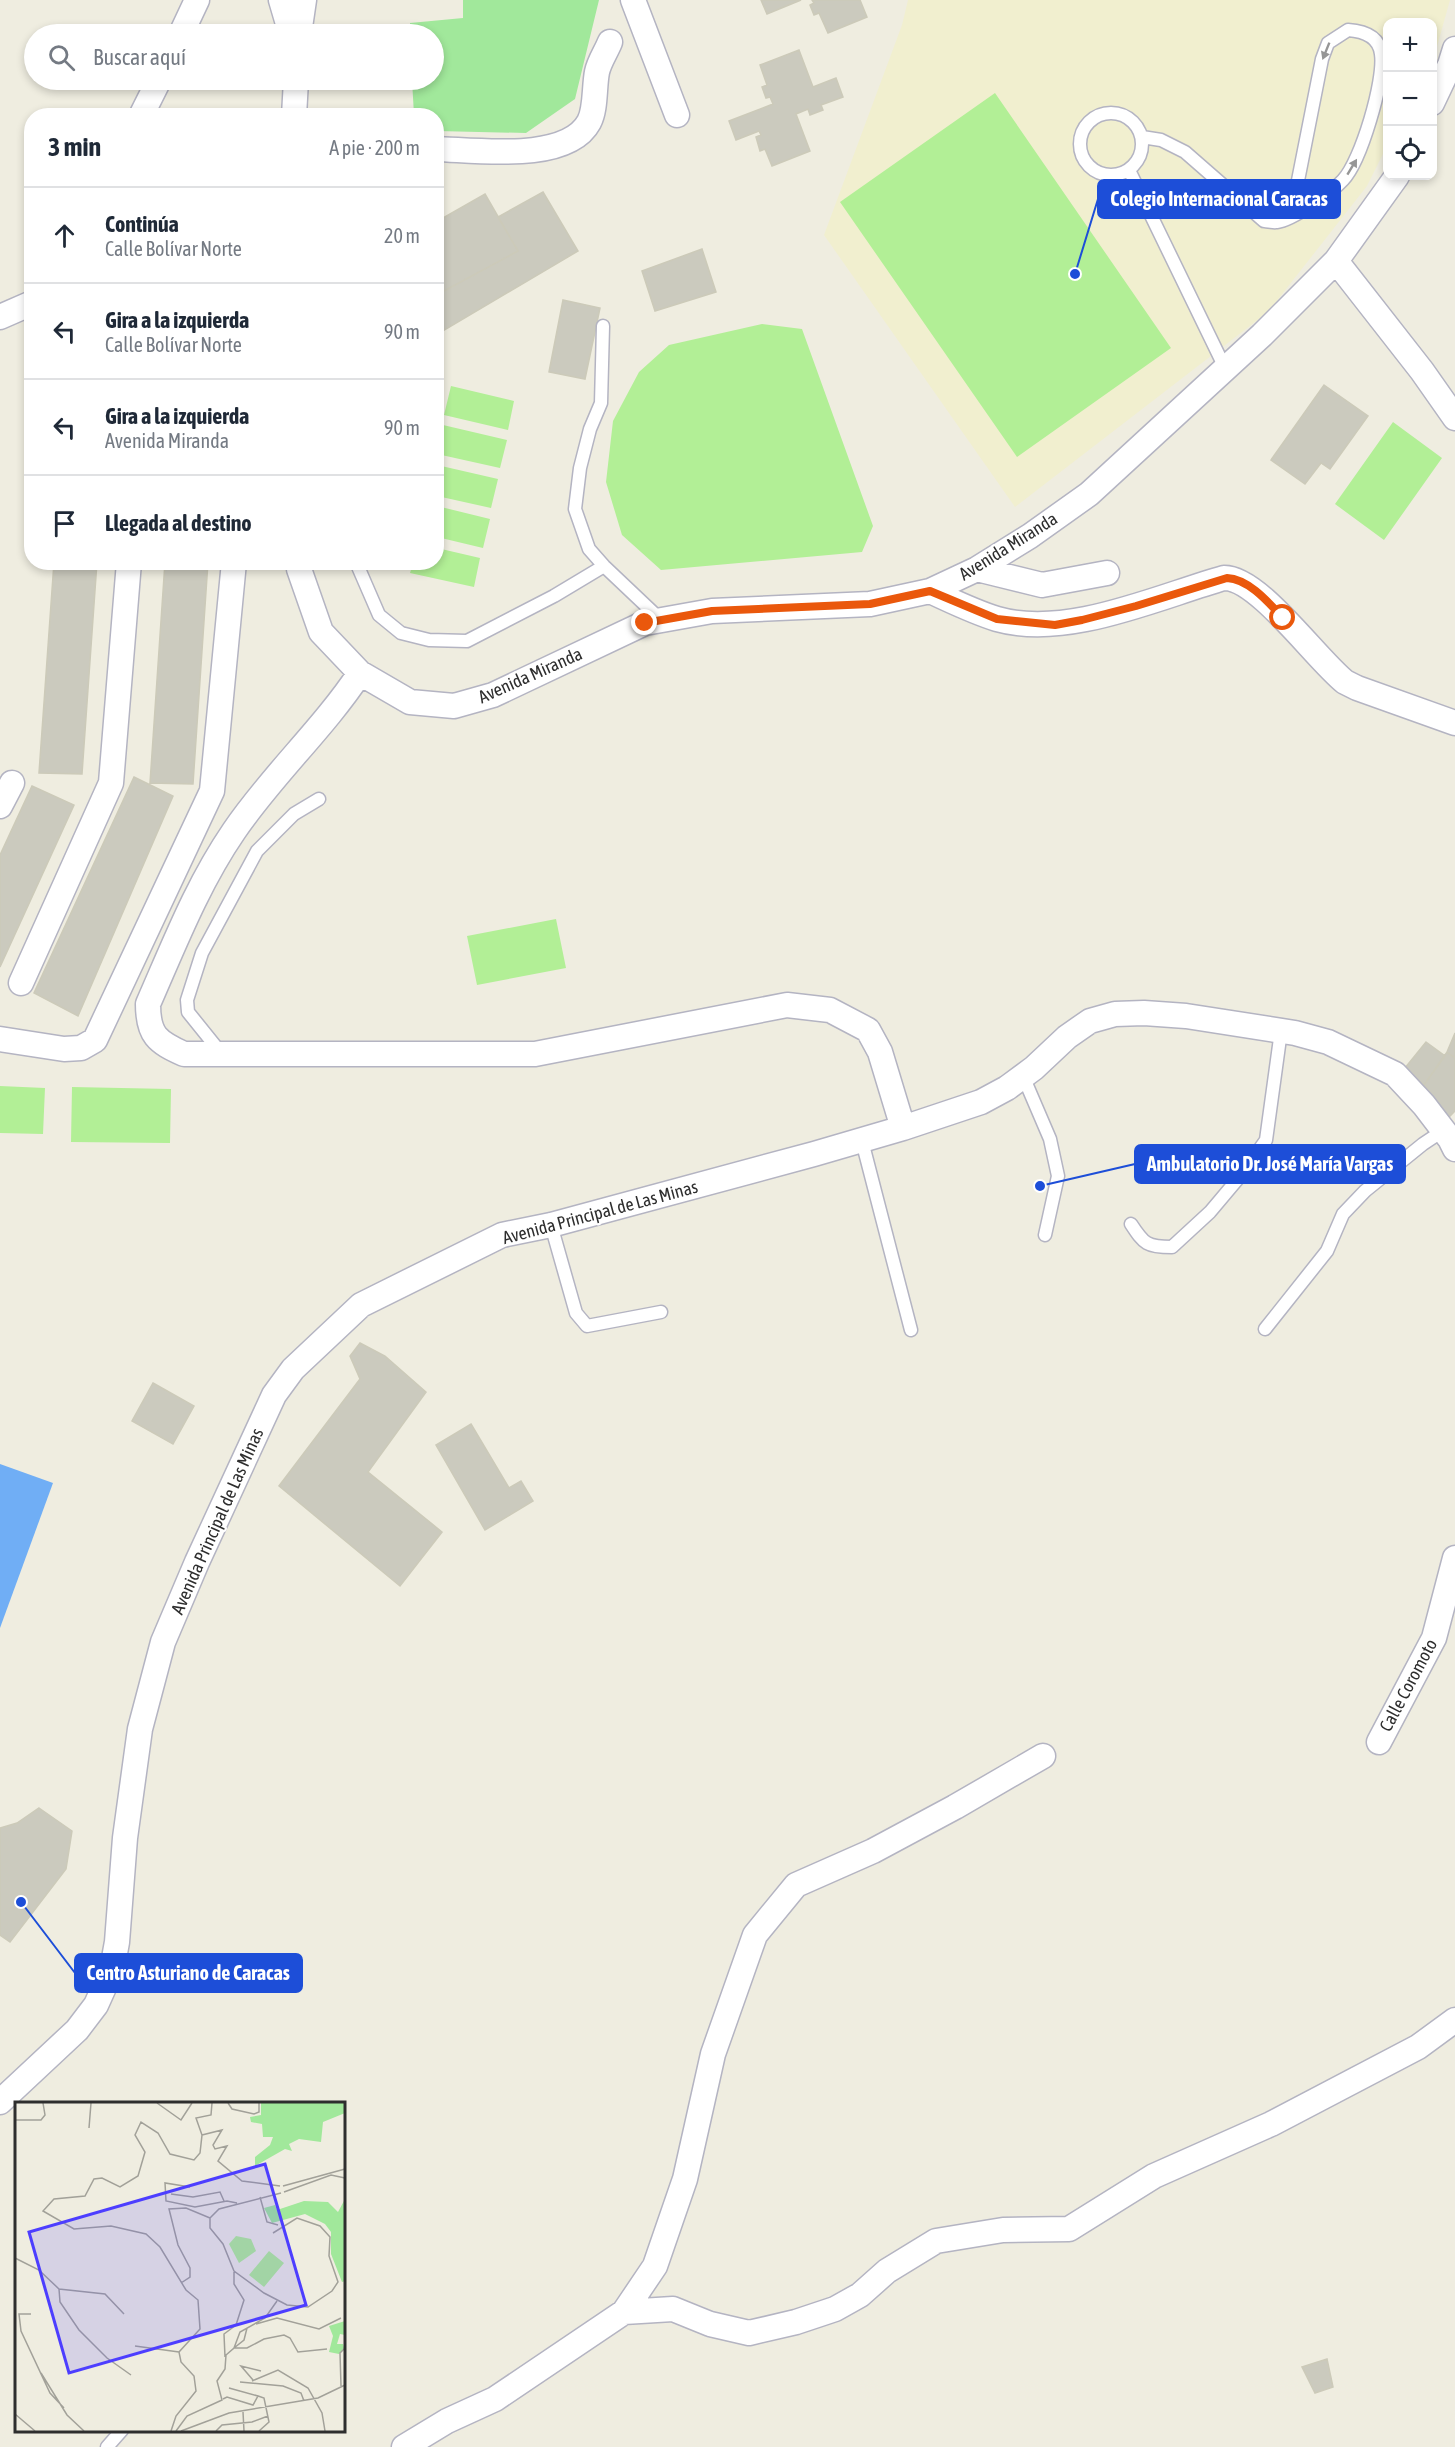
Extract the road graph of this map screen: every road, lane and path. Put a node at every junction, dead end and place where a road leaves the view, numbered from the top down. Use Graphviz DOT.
graph roads {
  1 [pos="197,0"];
  2 [pos="281,0"];
  3 [pos="304,0"];
  4 [pos="633,0"];
  5 [pos="185,24"];
  6 [pos="288,24"];
  7 [pos="300,24"];
  8 [pos="610,42"];
  9 [pos="1455,49"];
  10 [pos="154,90"];
  11 [pos="295,90"];
  12 [pos="1437,92"];
  13 [pos="145,108"];
  14 [pos="294,108"];
  15 [pos="677,115"];
  16 [pos="1142,137"];
  17 [pos="444,149"];
  18 [pos="1129,170"];
  19 [pos="1394,180"];
  20 [pos="1291,216"];
  21 [pos="1336,261"];
  22 [pos="24,306"];
  23 [pos="0,317"];
  24 [pos="603,326"];
  25 [pos="1226,369"];
  26 [pos="1455,418"];
  27 [pos="604,567"];
  28 [pos="977,569"];
  29 [pos="128,570"];
  30 [pos="233,570"];
  31 [pos="299,570"];
  32 [pos="359,570"];
  33 [pos="1107,573"];
  34 [pos="930,591"];
  35 [pos="661,620"];
  36 [pos="360,673"];
  37 [pos="1455,723"];
  38 [pos="12,783"];
  39 [pos="319,799"];
  40 [pos="0,806"];
  41 [pos="21,983"];
  42 [pos="1281,1031"];
  43 [pos="0,1039"];
  44 [pos="222,1054"];
  45 [pos="1023,1076"];
  46 [pos="903,1128"];
  47 [pos="1449,1140"];
  48 [pos="862,1141"];
  49 [pos="1131,1224"];
  50 [pos="551,1225"];
  51 [pos="1046,1235"];
  52 [pos="661,1312"];
  53 [pos="1264,1329"];
  54 [pos="911,1330"];
  55 [pos="1455,1558"];
  56 [pos="1378,1742"];
  57 [pos="1042,1756"];
  58 [pos="1455,2020"];
  59 [pos="0,2102"];
  60 [pos="624,2312"];
  61 [pos="120,2432"];
  62 [pos="107,2447"];
  63 [pos="404,2447"];
  1 -- 5 [label="street"];
  2 -- 6 [label="street"];
  3 -- 7 [label="street"];
  4 -- 15 [label="street"];
  8 -- 17 [label="street"];
  9 -- 12 [label="street"];
  10 -- 13 [label="street"];
  11 -- 14 [label="street"];
  16 -- 18 [label="lane"];
  16 -- 18 [label="lane"];
  16 -- 20 [label="lane"];
  18 -- 25 [label="lane"];
  19 -- 21 [label="street, Avenida Miranda"];
  20 -- 20 [label="lane, one-way"];
  21 -- 25 [label="street, Avenida Miranda"];
  21 -- 26 [label="street"];
  22 -- 23 [label="street"];
  24 -- 27 [label="lane"];
  25 -- 28 [label="street, Avenida Miranda"];
  27 -- 32 [label="lane"];
  27 -- 35 [label="lane"];
  28 -- 33 [label="street"];
  28 -- 34 [label="street, Avenida Miranda"];
  29 -- 41 [label="street"];
  30 -- 43 [label="street"];
  31 -- 36 [label="street, Avenida Miranda"];
  34 -- 35 [label="street, Avenida Miranda"];
  34 -- 37 [label="street"];
  35 -- 36 [label="street, Avenida Miranda"];
  36 -- 44 [label="street"];
  38 -- 40 [label="street"];
  39 -- 44 [label="lane"];
  42 -- 45 [label="street, Avenida Principal de Las Minas"];
  42 -- 47 [label="street, Avenida Principal de Las Minas"];
  42 -- 49 [label="lane"];
  44 -- 46 [label="street"];
  45 -- 46 [label="street, Avenida Principal de Las Minas"];
  45 -- 51 [label="lane"];
  46 -- 48 [label="street, Avenida Principal de Las Minas"];
  47 -- 53 [label="lane"];
  48 -- 50 [label="street, Avenida Principal de Las Minas"];
  48 -- 54 [label="lane"];
  50 -- 52 [label="lane"];
  50 -- 59 [label="street, Avenida Principal de Las Minas"];
  55 -- 56 [label="street, Calle Coromoto"];
  57 -- 60 [label="street"];
  58 -- 60 [label="street"];
  60 -- 63 [label="street"];
  61 -- 62 [label="lane"];
}
